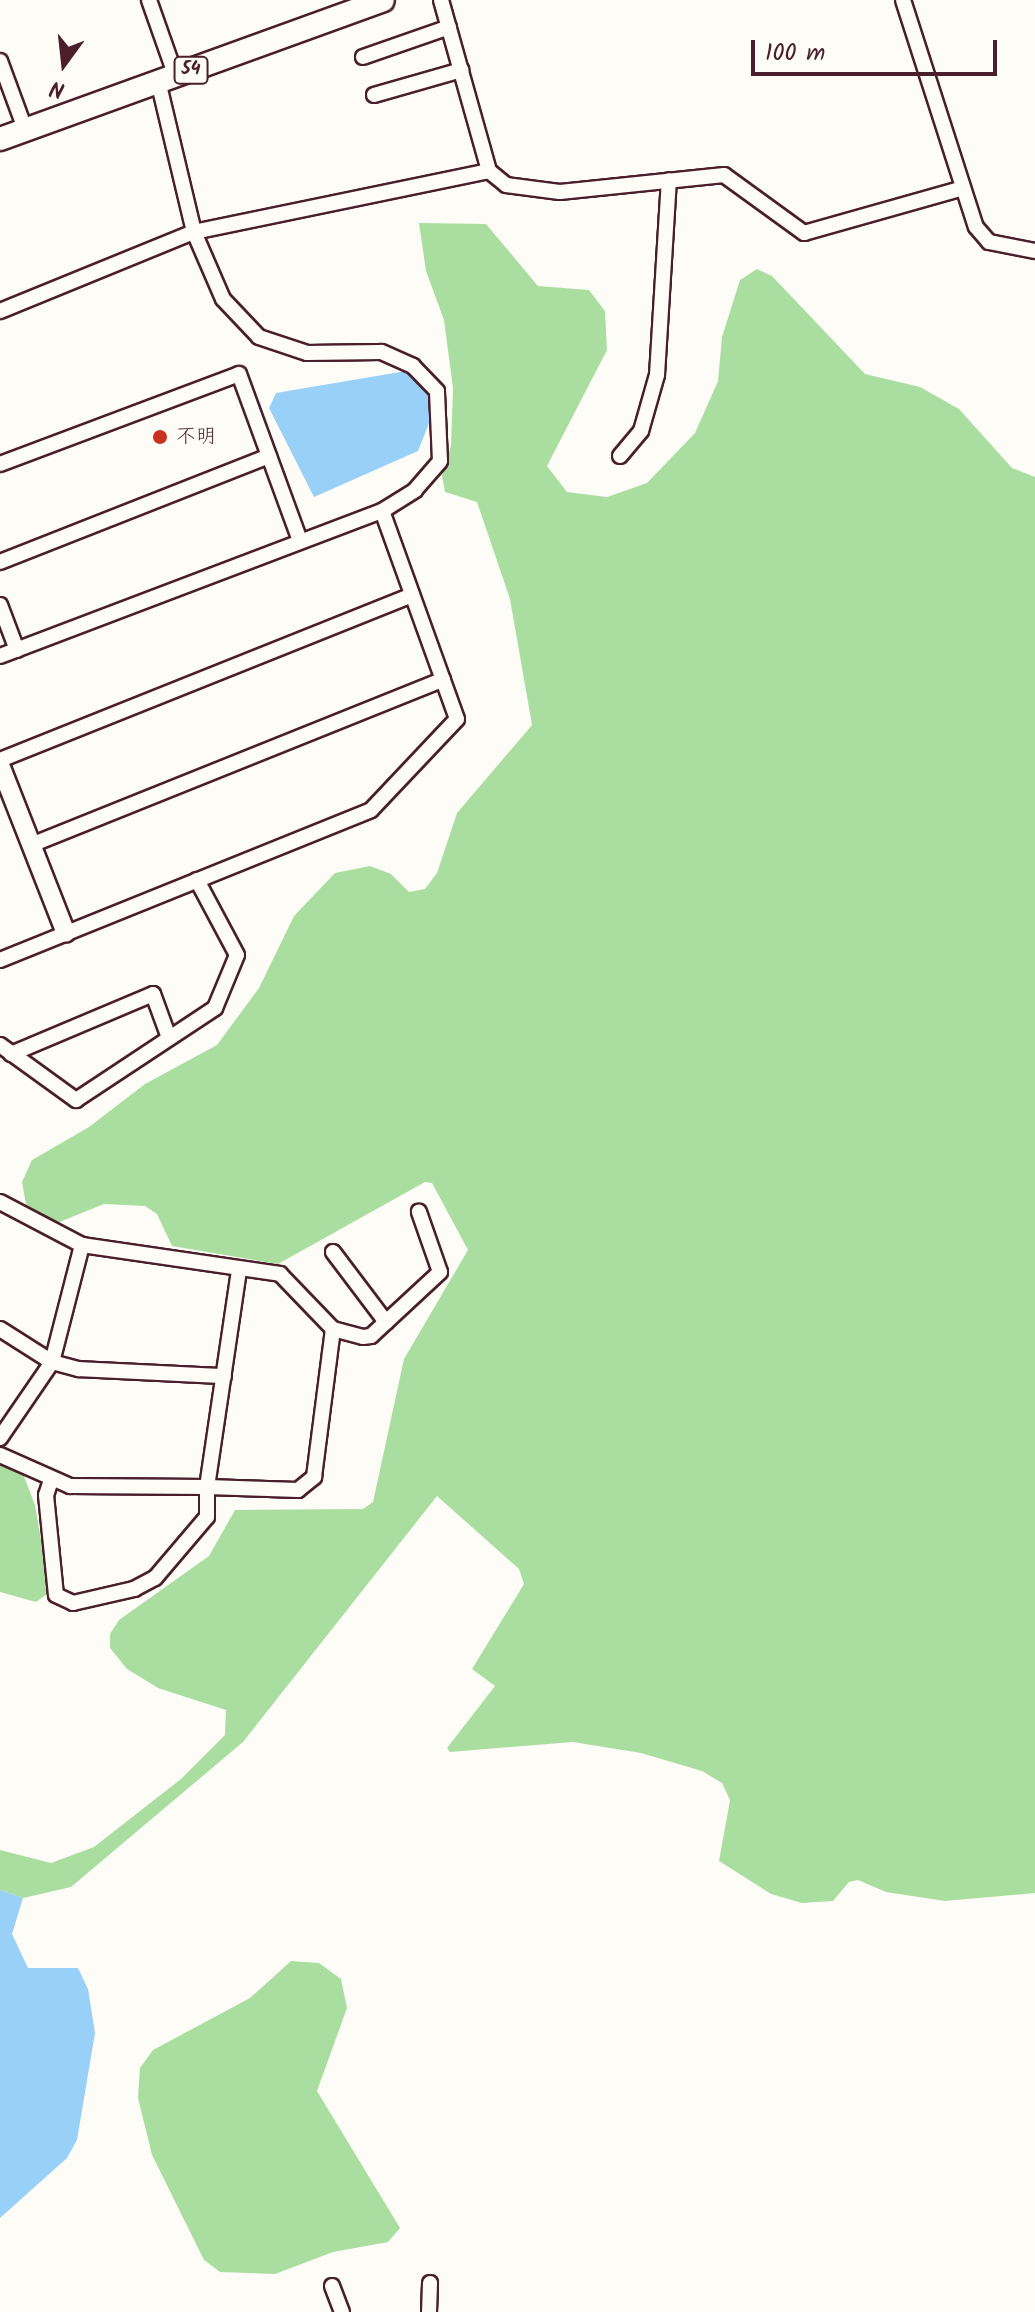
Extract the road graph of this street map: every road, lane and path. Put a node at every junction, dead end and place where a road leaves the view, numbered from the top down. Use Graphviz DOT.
graph roads {
  1 [pos="149,0"];
  2 [pos="383,0"];
  3 [pos="441,0"];
  4 [pos="903,0"];
  5 [pos="449,27"];
  6 [pos="363,57"];
  7 [pos="0,61"];
  8 [pos="461,70"];
  9 [pos="167,78"];
  10 [pos="374,95"];
  11 [pos="25,129"];
  12 [pos="0,139"];
  13 [pos="489,171"];
  14 [pos="669,180"];
  15 [pos="960,189"];
  16 [pos="194,232"];
  17 [pos="1035,251"];
  18 [pos="0,311"];
  19 [pos="269,456"];
  20 [pos="620,456"];
  21 [pos="0,464"];
  22 [pos="382,511"];
  23 [pos="300,541"];
  24 [pos="0,562"];
  25 [pos="412,595"];
  26 [pos="0,605"];
  27 [pos="17,650"];
  28 [pos="0,656"];
  29 [pos="443,679"];
  30 [pos="0,762"];
  31 [pos="31,845"];
  32 [pos="197,880"];
  33 [pos="66,933"];
  34 [pos="0,960"];
  35 [pos="169,1038"];
  36 [pos="6,1050"];
  37 [pos="0,1202"];
  38 [pos="419,1212"];
  39 [pos="82,1245"];
  40 [pos="333,1252"];
  41 [pos="239,1270"];
  42 [pos="386,1322"];
  43 [pos="0,1329"];
  44 [pos="333,1329"];
  45 [pos="52,1362"];
  46 [pos="224,1376"];
  47 [pos="0,1438"];
  48 [pos="0,1455"];
  49 [pos="51,1480"];
  50 [pos="207,1487"];
  51 [pos="430,2283"];
  52 [pos="332,2286"];
  53 [pos="342,2312"];
  54 [pos="429,2312"];
  1 -- 9 [label="street"];
  2 -- 9 [label="main road, 54"];
  3 -- 5 [label="street"];
  4 -- 15 [label="street"];
  5 -- 6 [label="street"];
  5 -- 8 [label="street"];
  7 -- 11 [label="street"];
  8 -- 10 [label="street"];
  8 -- 13 [label="street"];
  9 -- 11 [label="main road, 54"];
  9 -- 16 [label="street"];
  11 -- 12 [label="main road, 54"];
  13 -- 14 [label="street"];
  13 -- 16 [label="street"];
  14 -- 15 [label="street"];
  14 -- 20 [label="street"];
  15 -- 17 [label="street"];
  16 -- 18 [label="street"];
  16 -- 22 [label="street"];
  19 -- 21 [label="street"];
  19 -- 23 [label="street"];
  19 -- 24 [label="street"];
  22 -- 23 [label="street"];
  22 -- 25 [label="street"];
  23 -- 27 [label="street"];
  25 -- 29 [label="street"];
  25 -- 30 [label="street"];
  26 -- 27 [label="street"];
  27 -- 28 [label="street"];
  29 -- 31 [label="street"];
  29 -- 32 [label="street"];
  30 -- 31 [label="street"];
  31 -- 33 [label="street"];
  32 -- 33 [label="street"];
  32 -- 35 [label="street"];
  33 -- 34 [label="street"];
  35 -- 36 [label="street"];
  35 -- 36 [label="street"];
  37 -- 39 [label="street"];
  38 -- 42 [label="street"];
  39 -- 41 [label="street"];
  39 -- 45 [label="street"];
  40 -- 42 [label="street"];
  41 -- 44 [label="street"];
  41 -- 46 [label="street"];
  42 -- 44 [label="street"];
  43 -- 45 [label="street"];
  44 -- 50 [label="street"];
  45 -- 46 [label="street"];
  45 -- 47 [label="street"];
  46 -- 50 [label="street"];
  48 -- 49 [label="street"];
  49 -- 50 [label="street"];
  49 -- 50 [label="street"];
  51 -- 54 [label="street"];
  52 -- 53 [label="street"];
}
